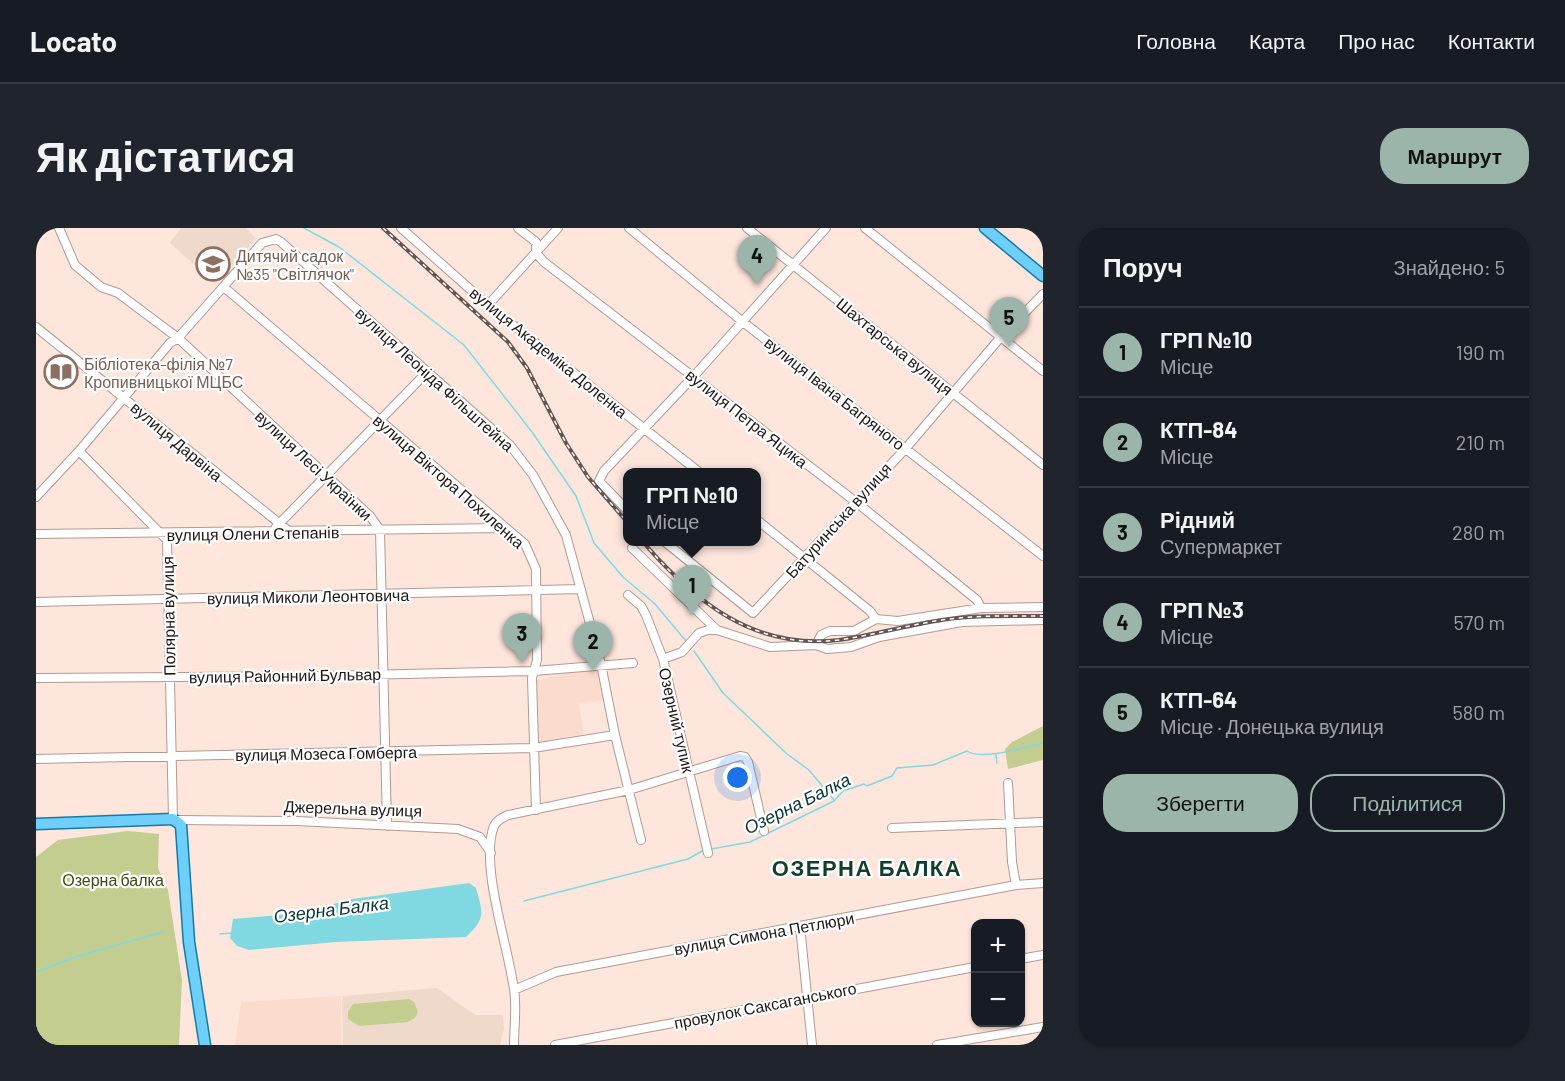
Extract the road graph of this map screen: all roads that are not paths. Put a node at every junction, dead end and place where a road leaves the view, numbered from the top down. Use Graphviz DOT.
graph roads {
  1 [pos="59,228"];
  2 [pos="401,228"];
  3 [pos="518,228"];
  4 [pos="558,228"];
  5 [pos="629,228"];
  6 [pos="747,228"];
  7 [pos="826,228"];
  8 [pos="865,228"];
  9 [pos="985,228"];
  10 [pos="536,253"];
  11 [pos="792,264"];
  12 [pos="1043,276"];
  13 [pos="225,288"];
  14 [pos="1043,294"];
  15 [pos="488,305"];
  16 [pos="743,322"];
  17 [pos="36,327"];
  18 [pos="178,338"];
  19 [pos="1000,338"];
  20 [pos="428,371"];
  21 [pos="1043,371"];
  22 [pos="694,376"];
  23 [pos="952,392"];
  24 [pos="125,397"];
  25 [pos="381,422"];
  26 [pos="645,429"];
  27 [pos="906,448"];
  28 [pos="79,451"];
  29 [pos="1043,465"];
  30 [pos="694,468"];
  31 [pos="328,477"];
  32 [pos="36,497"];
  33 [pos="856,502"];
  34 [pos="623,507"];
  35 [pos="761,523"];
  36 [pos="279,526"];
  37 [pos="505,528"];
  38 [pos="380,530"];
  39 [pos="267,533"];
  40 [pos="290,533"];
  41 [pos="36,534"];
  42 [pos="162,535"];
  43 [pos="670,546"];
  44 [pos="632,548"];
  45 [pos="1043,556"];
  46 [pos="805,558"];
  47 [pos="580,589"];
  48 [pos="536,591"];
  49 [pos="382,595"];
  50 [pos="628,595"];
  51 [pos="167,600"];
  52 [pos="36,602"];
  53 [pos="1043,607"];
  54 [pos="981,608"];
  55 [pos="876,619"];
  56 [pos="1043,620"];
  57 [pos="717,630"];
  58 [pos="816,645"];
  59 [pos="663,659"];
  60 [pos="633,663"];
  61 [pos="601,664"];
  62 [pos="534,671"];
  63 [pos="383,673"];
  64 [pos="168,677"];
  65 [pos="36,678"];
  66 [pos="615,735"];
  67 [pos="533,748"];
  68 [pos="384,752"];
  69 [pos="171,756"];
  70 [pos="36,759"];
  71 [pos="688,771"];
  72 [pos="1008,783"];
  73 [pos="629,790"];
  74 [pos="536,810"];
  75 [pos="176,820"];
  76 [pos="1043,822"];
  77 [pos="1011,823"];
  78 [pos="36,824"];
  79 [pos="387,826"];
  80 [pos="892,828"];
  81 [pos="764,831"];
  82 [pos="641,840"];
  83 [pos="707,849"];
  84 [pos="491,852"];
  85 [pos="1043,883"];
  86 [pos="1016,885"];
  87 [pos="800,926"];
  88 [pos="1043,955"];
  89 [pos="1025,958"];
  90 [pos="971,968"];
  91 [pos="514,990"];
  92 [pos="808,997"];
  93 [pos="1043,1027"];
  94 [pos="205,1045"];
  95 [pos="514,1045"];
  96 [pos="555,1045"];
  97 [pos="812,1045"];
  98 [pos="937,1045"];
  1 -- 18 [label="street, вулиця Лесі Українки"];
  2 -- 15 [label="street, вулиця Академіка Доленка"];
  3 -- 10 [label="street, вулиця Петра Яцика"];
  4 -- 10 [label="street"];
  5 -- 16 [label="street, вулиця Івана Багряного"];
  6 -- 11 [label="street, Шахтарська вулиця"];
  7 -- 11 [label="street"];
  8 -- 19 [label="street"];
  9 -- 12 [label="main road"];
  10 -- 15 [label="street"];
  10 -- 22 [label="street, вулиця Петра Яцика"];
  11 -- 16 [label="street"];
  11 -- 23 [label="street, Шахтарська вулиця"];
  13 -- 18 [label="street"];
  13 -- 20 [label="street, вулиця Леоніда Фільштейна"];
  13 -- 25 [label="street, вулиця Віктора Похиленка"];
  14 -- 19 [label="street, Батуринська вулиця"];
  15 -- 26 [label="street, вулиця Академіка Доленка"];
  16 -- 22 [label="street"];
  16 -- 27 [label="street, вулиця Івана Багряного"];
  17 -- 24 [label="street, вулиця Дарвіна"];
  18 -- 24 [label="street"];
  18 -- 31 [label="street, вулиця Лесі Українки"];
  19 -- 21 [label="street"];
  19 -- 23 [label="street, Батуринська вулиця"];
  20 -- 25 [label="street"];
  20 -- 47 [label="street, вулиця Леоніда Фільштейна"];
  22 -- 26 [label="street"];
  22 -- 33 [label="street, вулиця Петра Яцика"];
  23 -- 27 [label="street, Батуринська вулиця"];
  23 -- 29 [label="street, Шахтарська вулиця"];
  24 -- 28 [label="street"];
  24 -- 36 [label="street, вулиця Дарвіна"];
  25 -- 31 [label="street"];
  25 -- 37 [label="street, вулиця Віктора Похиленка"];
  26 -- 30 [label="street, вулиця Академіка Доленка"];
  26 -- 34 [label="street"];
  27 -- 33 [label="street, Батуринська вулиця"];
  27 -- 45 [label="street, вулиця Івана Багряного"];
  28 -- 32 [label="street"];
  28 -- 42 [label="street, Полярна вулиця"];
  31 -- 36 [label="street"];
  31 -- 38 [label="street, вулиця Лесі Українки"];
  33 -- 46 [label="street, Батуринська вулиця"];
  33 -- 54 [label="street, вулиця Петра Яцика"];
  35 -- 46 [label="street"];
  36 -- 39 [label="street"];
  36 -- 40 [label="street, вулиця Дарвіна"];
  37 -- 38 [label="street, вулиця Олени Степанів"];
  37 -- 48 [label="street, вулиця Віктора Похиленка"];
  38 -- 40 [label="street, вулиця Олени Степанів"];
  38 -- 49 [label="street, вулиця Лесі Українки"];
  39 -- 40 [label="street, вулиця Олени Степанів"];
  39 -- 42 [label="street, вулиця Олени Степанів"];
  41 -- 42 [label="street, вулиця Олени Степанів"];
  42 -- 51 [label="street, Полярна вулиця"];
  43 -- 46 [label="street, Батуринська вулиця"];
  44 -- 57 [label="street"];
  46 -- 55 [label="street"];
  47 -- 48 [label="street, вулиця Миколи Леонтовича"];
  47 -- 61 [label="street, вулиця Леоніда Фільштейна"];
  48 -- 49 [label="street, вулиця Миколи Леонтовича"];
  48 -- 62 [label="street, вулиця Віктора Похиленка"];
  49 -- 51 [label="street, вулиця Миколи Леонтовича"];
  49 -- 63 [label="street, вулиця Лесі Українки"];
  50 -- 59 [label="street, Озерний тупик"];
  51 -- 52 [label="street, вулиця Миколи Леонтовича"];
  51 -- 64 [label="street, Полярна вулиця"];
  53 -- 54 [label="street"];
  54 -- 55 [label="street"];
  55 -- 58 [label="street"];
  56 -- 58 [label="street"];
  57 -- 58 [label="street"];
  57 -- 59 [label="street"];
  59 -- 71 [label="street, Озерний тупик"];
  60 -- 61 [label="street, вулиця Районний Бульвар"];
  61 -- 62 [label="street, вулиця Районний Бульвар"];
  61 -- 66 [label="street, вулиця Леоніда Фільштейна"];
  62 -- 63 [label="street, вулиця Районний Бульвар"];
  62 -- 67 [label="street, вулиця Віктора Похиленка"];
  63 -- 64 [label="street, вулиця Районний Бульвар"];
  63 -- 68 [label="street, вулиця Лесі Українки"];
  64 -- 65 [label="street, вулиця Районний Бульвар"];
  64 -- 69 [label="street, Полярна вулиця"];
  66 -- 67 [label="street, вулиця Мозеса Гомберга"];
  66 -- 73 [label="street, вулиця Леоніда Фільштейна"];
  67 -- 68 [label="street, вулиця Мозеса Гомберга"];
  67 -- 74 [label="street, вулиця Віктора Похиленка"];
  68 -- 69 [label="street, вулиця Мозеса Гомберга"];
  68 -- 79 [label="street, вулиця Лесі Українки"];
  69 -- 70 [label="street, вулиця Мозеса Гомберга"];
  69 -- 75 [label="street, Полярна вулиця"];
  71 -- 73 [label="street"];
  71 -- 81 [label="street"];
  71 -- 83 [label="street, Озерний тупик"];
  72 -- 77 [label="street"];
  73 -- 74 [label="street"];
  73 -- 82 [label="street, вулиця Леоніда Фільштейна"];
  74 -- 84 [label="street"];
  75 -- 78 [label="main road, Джерельна вулиця"];
  75 -- 79 [label="street, Джерельна вулиця"];
  75 -- 94 [label="main road"];
  76 -- 77 [label="street"];
  77 -- 80 [label="street"];
  77 -- 86 [label="street"];
  79 -- 84 [label="street, Джерельна вулиця"];
  84 -- 91 [label="street"];
  85 -- 86 [label="street, вулиця Симона Петлюри"];
  86 -- 87 [label="street, вулиця Симона Петлюри"];
  87 -- 91 [label="street, вулиця Симона Петлюри"];
  87 -- 92 [label="street"];
  88 -- 89 [label="street"];
  90 -- 92 [label="street, провулок Саксаганського"];
  91 -- 95 [label="street"];
  92 -- 96 [label="street, провулок Саксаганського"];
  92 -- 97 [label="street"];
  93 -- 98 [label="street"];
}
